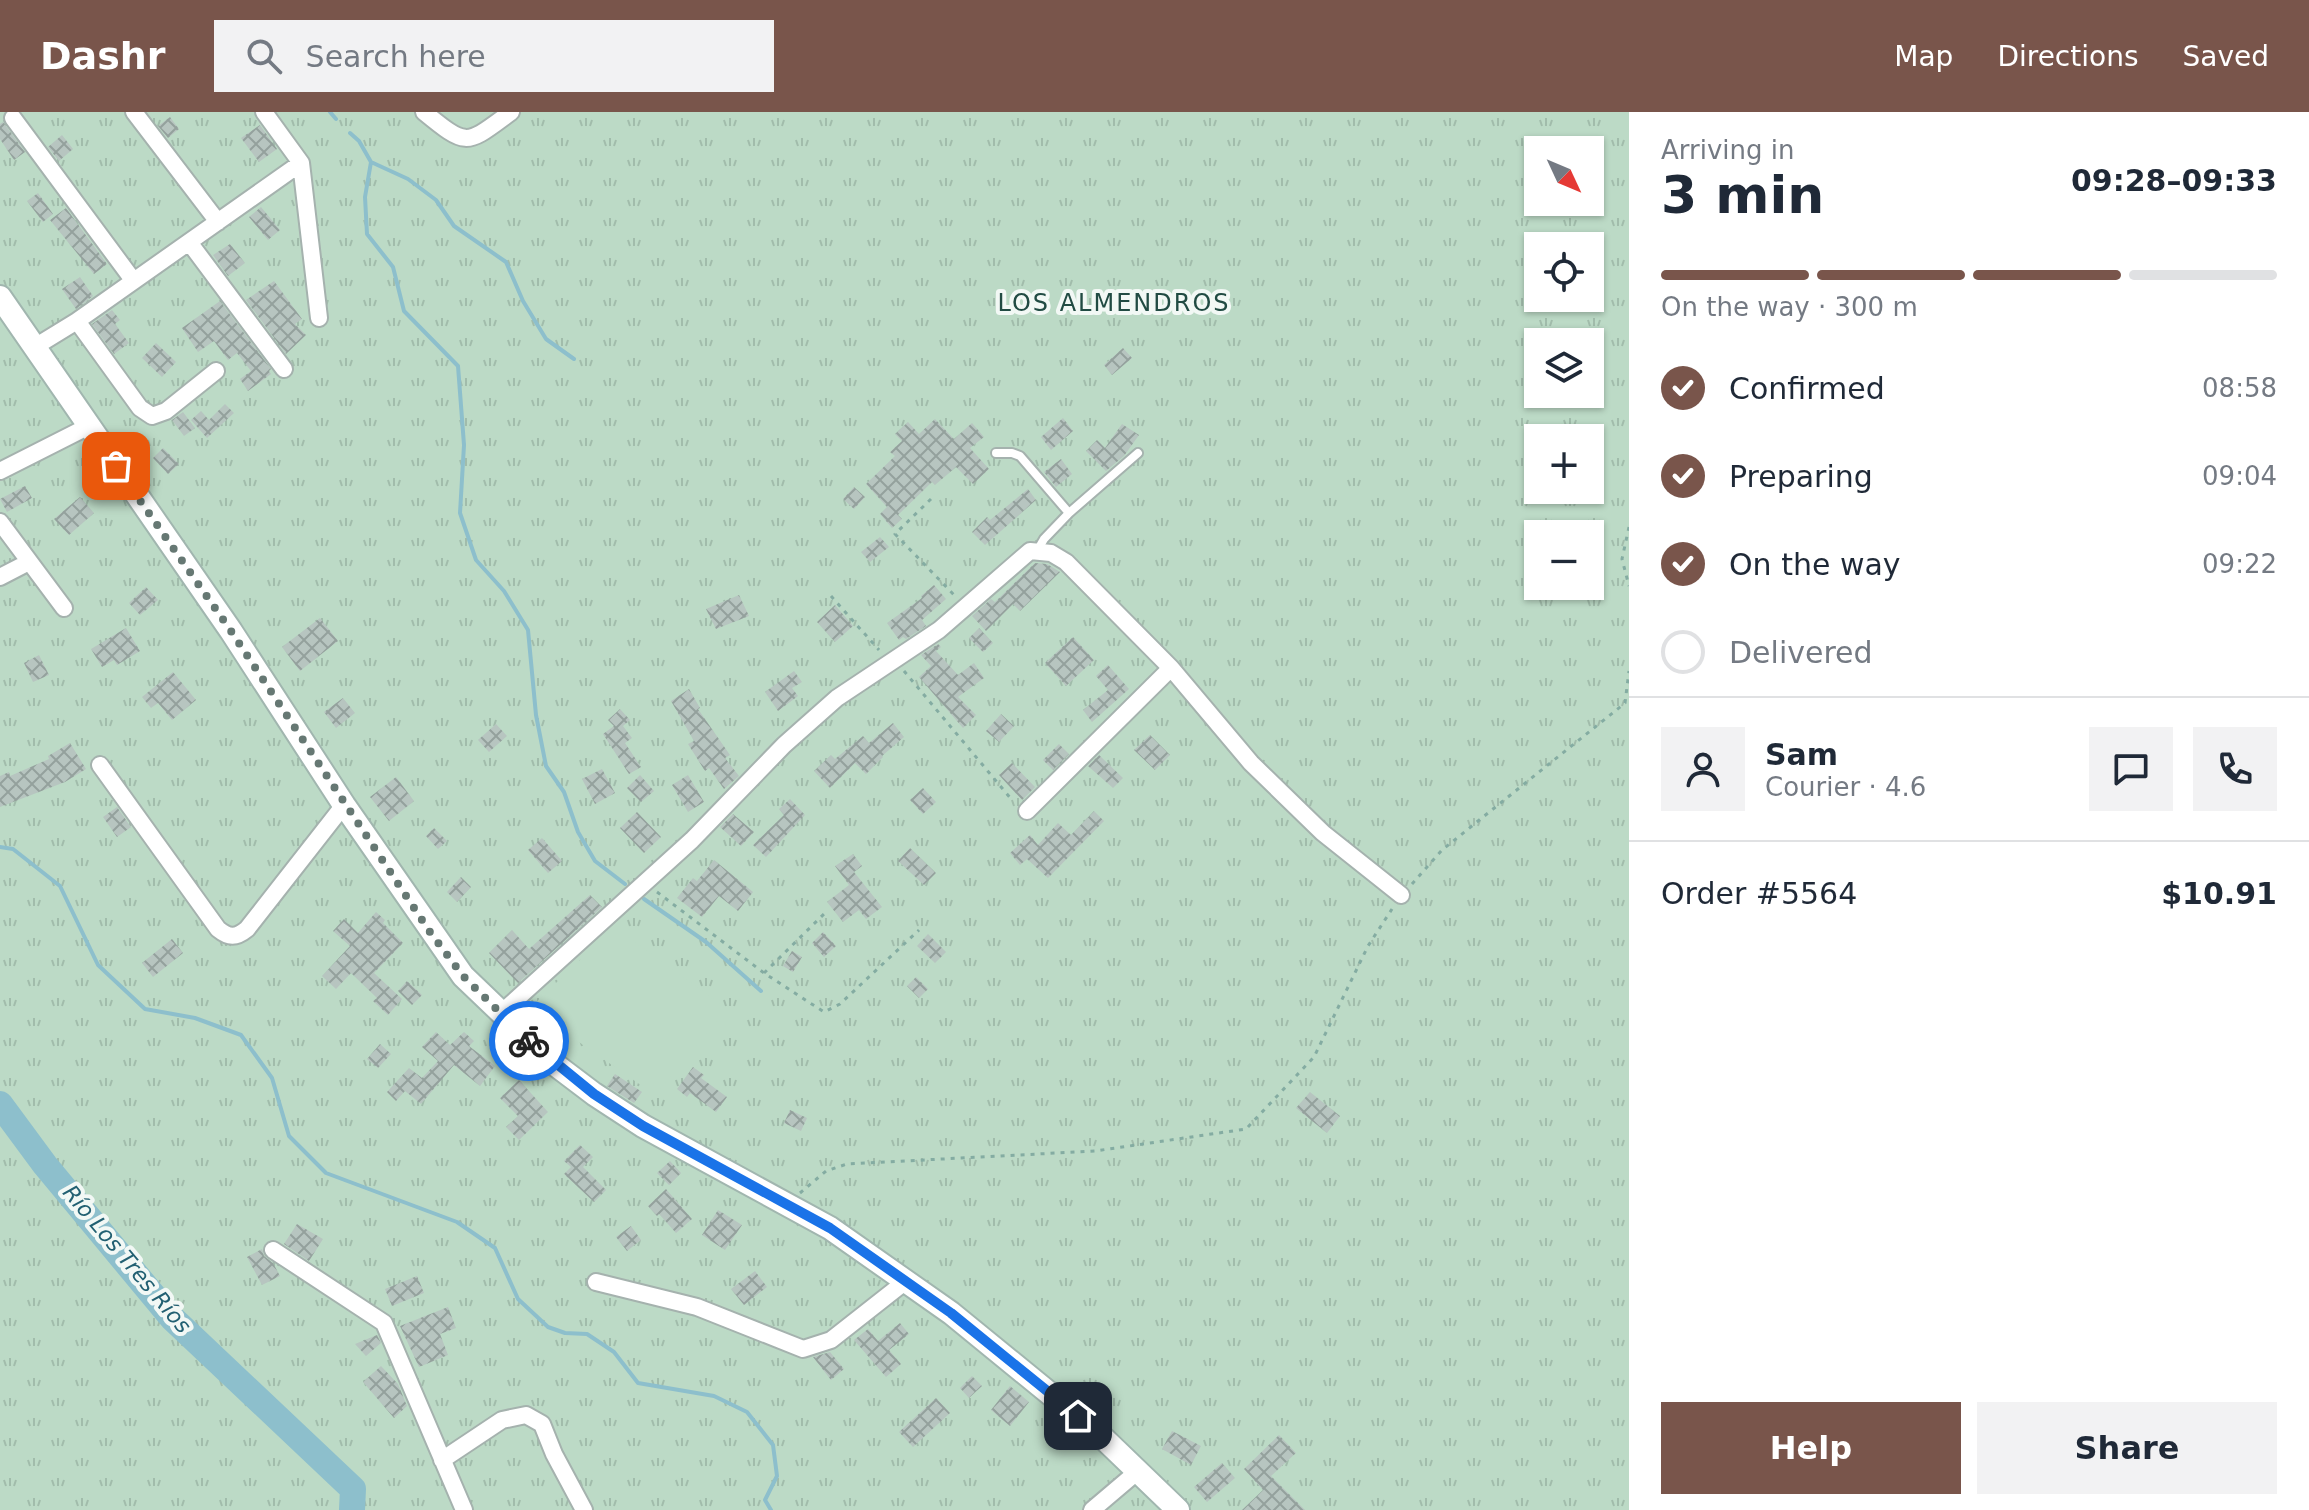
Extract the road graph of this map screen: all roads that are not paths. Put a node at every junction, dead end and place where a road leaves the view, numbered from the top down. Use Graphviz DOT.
graph roads {
  1 [pos="134,112"];
  2 [pos="264,112"];
  3 [pos="424,112"];
  4 [pos="511,112"];
  5 [pos="13,118"];
  6 [pos="301,163"];
  7 [pos="218,222"];
  8 [pos="189,242"];
  9 [pos="133,280"];
  10 [pos="0,297"];
  11 [pos="319,318"];
  12 [pos="77,321"];
  13 [pos="33,348"];
  14 [pos="284,369"];
  15 [pos="216,371"];
  16 [pos="87,427"];
  17 [pos="996,453"];
  18 [pos="1138,453"];
  19 [pos="0,471"];
  20 [pos="1069,513"];
  21 [pos="0,522"];
  22 [pos="1037,551"];
  23 [pos="29,562"];
  24 [pos="0,577"];
  25 [pos="64,608"];
  26 [pos="1171,668"];
  27 [pos="100,765"];
  28 [pos="344,805"];
  29 [pos="1027,811"];
  30 [pos="1401,895"];
  31 [pos="500,1014"];
  32 [pos="273,1250"];
  33 [pos="906,1281"];
  34 [pos="596,1282"];
  35 [pos="442,1460"];
  36 [pos="1138,1471"];
  37 [pos="464,1510"];
  38 [pos="584,1510"];
  39 [pos="1092,1510"];
  40 [pos="1178,1510"];
  1 -- 7 [label="street"];
  2 -- 6 [label="street"];
  3 -- 4 [label="street"];
  5 -- 9 [label="street"];
  6 -- 7 [label="street"];
  6 -- 11 [label="street"];
  7 -- 8 [label="street"];
  8 -- 9 [label="street"];
  8 -- 14 [label="street"];
  9 -- 12 [label="street"];
  10 -- 13 [label="main road"];
  12 -- 13 [label="street"];
  12 -- 15 [label="street"];
  13 -- 16 [label="main road"];
  16 -- 19 [label="street"];
  16 -- 28 [label="main road"];
  17 -- 20 [label="lane"];
  18 -- 20 [label="lane"];
  20 -- 22 [label="lane"];
  21 -- 23 [label="street"];
  22 -- 26 [label="street"];
  22 -- 31 [label="street"];
  23 -- 24 [label="street"];
  23 -- 25 [label="street"];
  26 -- 29 [label="street"];
  26 -- 30 [label="street"];
  27 -- 28 [label="street"];
  28 -- 31 [label="main road"];
  31 -- 33 [label="main road"];
  32 -- 35 [label="street"];
  33 -- 34 [label="street"];
  33 -- 36 [label="main road"];
  35 -- 37 [label="street"];
  35 -- 38 [label="street"];
  36 -- 39 [label="street"];
  36 -- 40 [label="main road"];
}
